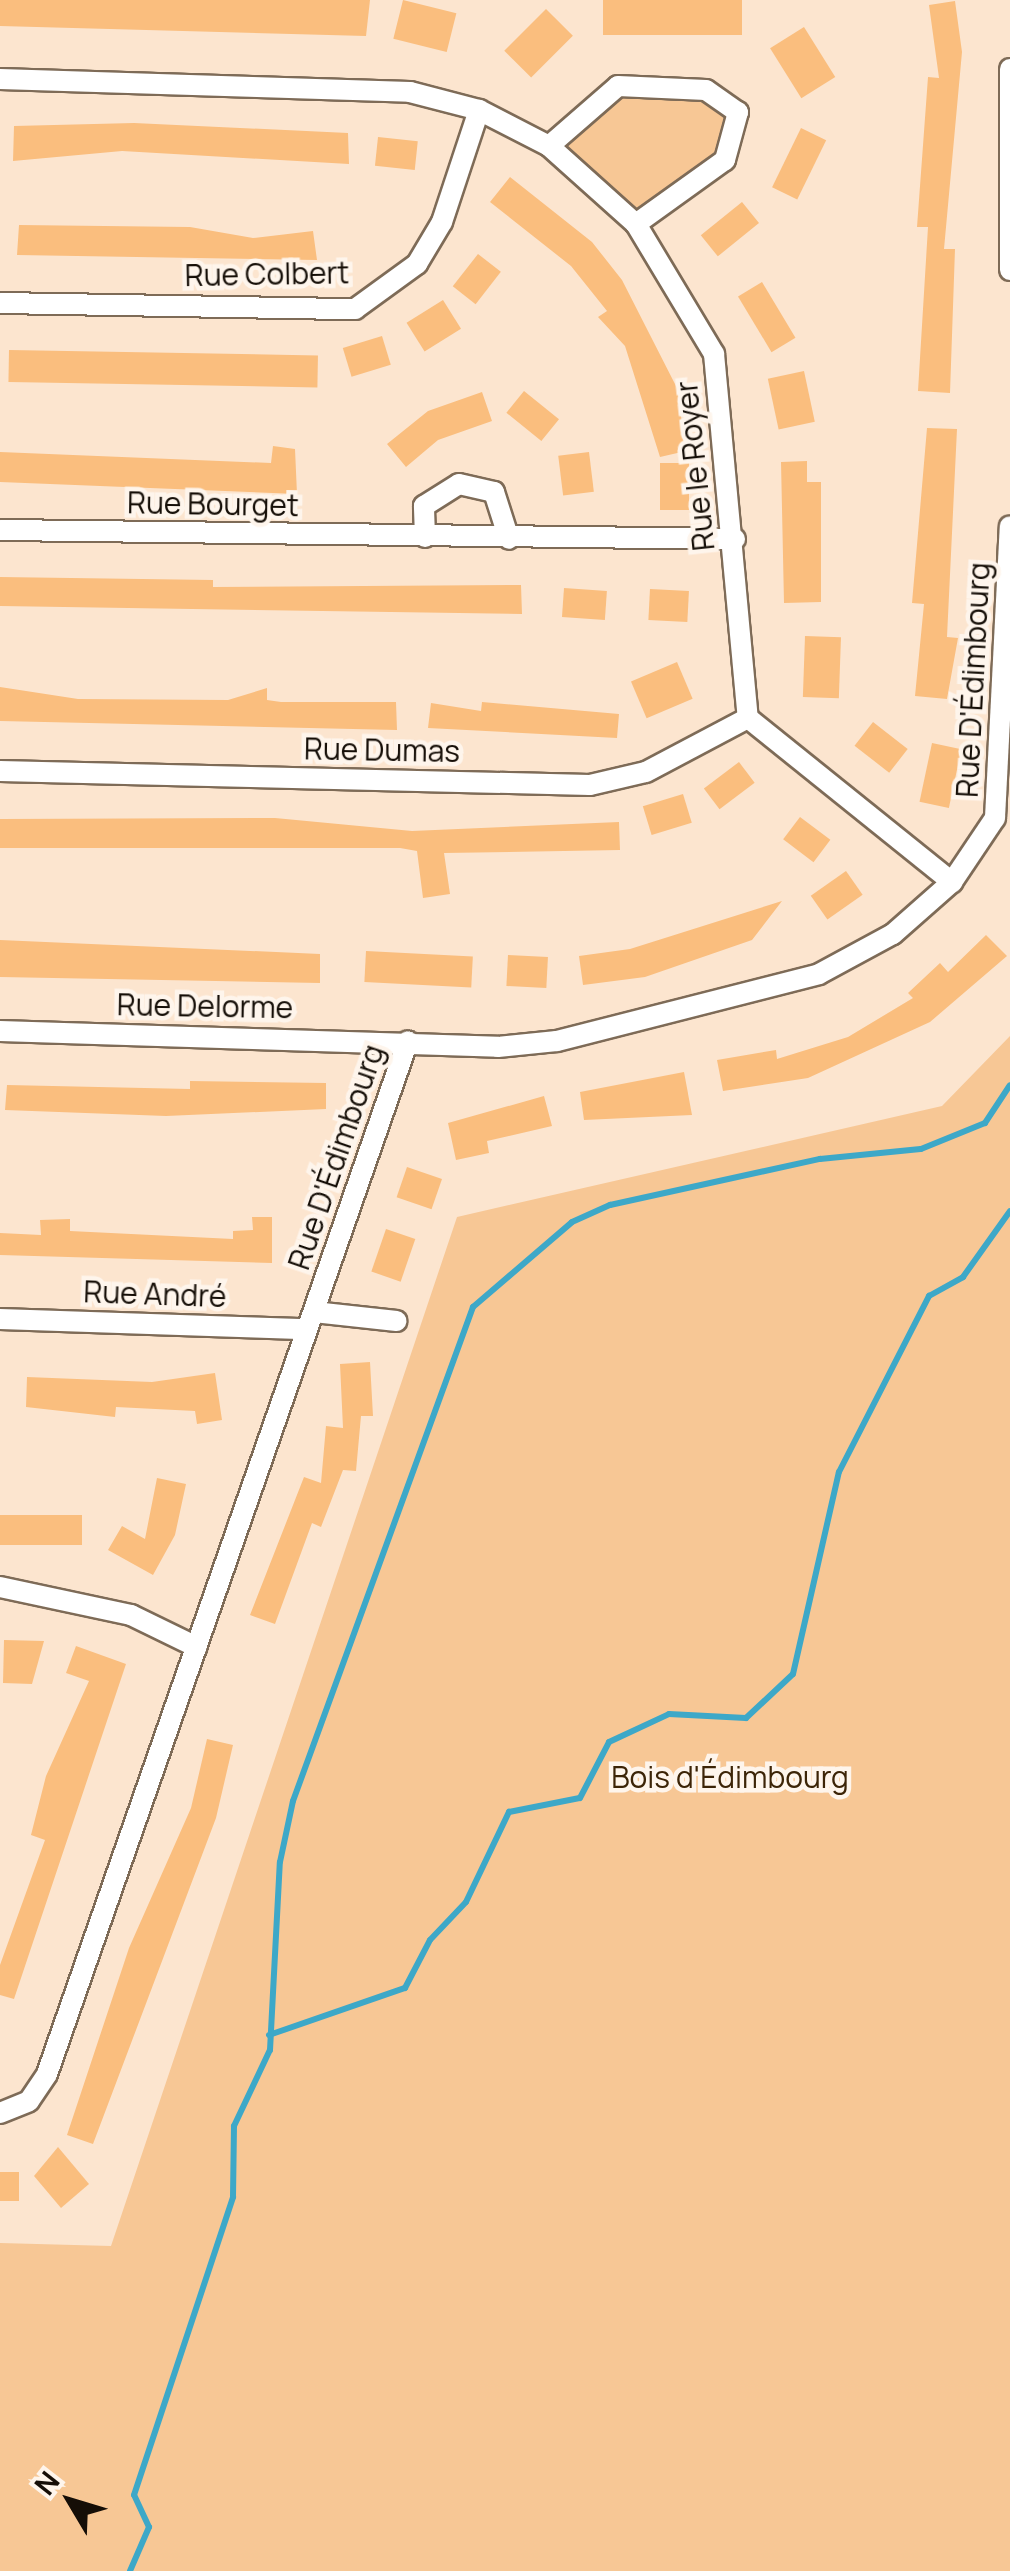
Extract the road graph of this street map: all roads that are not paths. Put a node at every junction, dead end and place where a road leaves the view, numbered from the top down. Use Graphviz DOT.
graph roads {
  1 [pos="1010,69"];
  2 [pos="0,79"];
  3 [pos="479,110"];
  4 [pos="549,146"];
  5 [pos="636,224"];
  6 [pos="1010,270"];
  7 [pos="0,303"];
  8 [pos="1010,526"];
  9 [pos="0,530"];
  10 [pos="424,538"];
  11 [pos="509,539"];
  12 [pos="735,539"];
  13 [pos="1009,653"];
  14 [pos="748,718"];
  15 [pos="0,771"];
  16 [pos="952,882"];
  17 [pos="0,1031"];
  18 [pos="408,1041"];
  19 [pos="0,1318"];
  20 [pos="310,1321"];
  21 [pos="397,1321"];
  22 [pos="0,1587"];
  23 [pos="197,1647"];
  24 [pos="0,2114"];
  1 -- 6 [label="street"];
  2 -- 3 [label="street, Rue le Royer"];
  3 -- 4 [label="street, Rue le Royer"];
  3 -- 7 [label="street, Rue Colbert"];
  4 -- 5 [label="street, Rue le Royer"];
  4 -- 5 [label="street"];
  5 -- 12 [label="street, Rue le Royer"];
  8 -- 13 [label="street, Rue D'Édimbourg"];
  9 -- 10 [label="street, Rue Bourget"];
  10 -- 11 [label="street, Rue Bourget"];
  10 -- 11 [label="street"];
  11 -- 12 [label="street, Rue Bourget"];
  12 -- 14 [label="street, Rue le Royer"];
  13 -- 16 [label="street, Rue D'Édimbourg"];
  14 -- 15 [label="street, Rue Dumas"];
  14 -- 16 [label="street"];
  16 -- 18 [label="street, Rue D'Édimbourg"];
  17 -- 18 [label="street, Rue Delorme"];
  18 -- 20 [label="street, Rue D'Édimbourg"];
  19 -- 20 [label="street, Rue André"];
  20 -- 21 [label="street, Rue André"];
  20 -- 23 [label="street, Rue D'Édimbourg"];
  22 -- 23 [label="street"];
  23 -- 24 [label="street, Rue D'Édimbourg"];
}
